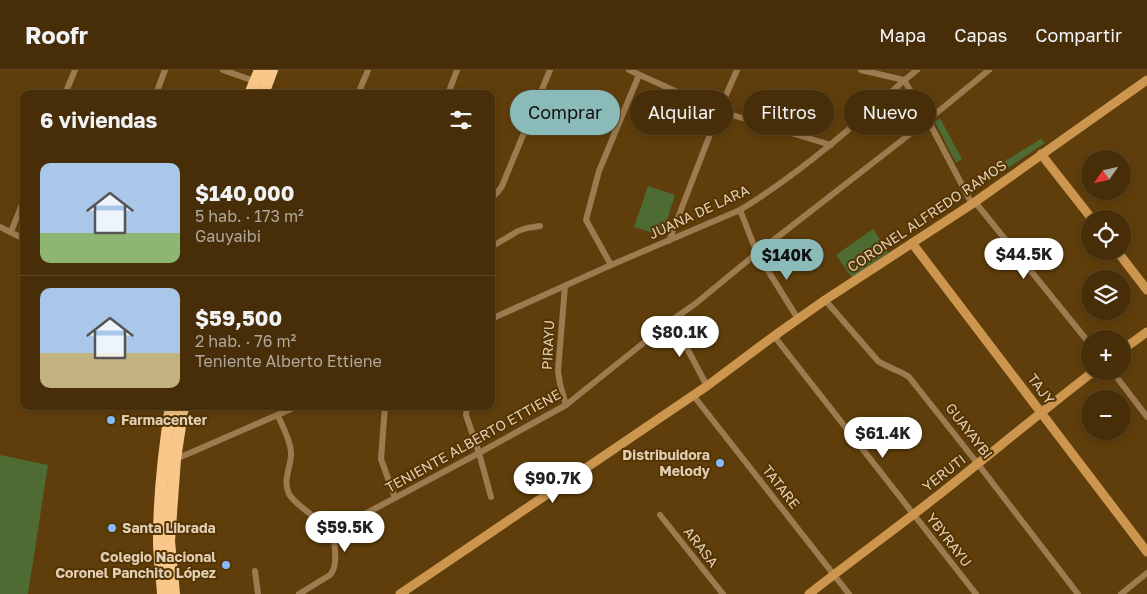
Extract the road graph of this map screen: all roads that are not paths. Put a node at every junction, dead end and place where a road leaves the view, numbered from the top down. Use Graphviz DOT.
graph roads {
  1 [pos="75,70"];
  2 [pos="165,70"];
  3 [pos="223,70"];
  4 [pos="272,70"];
  5 [pos="368,70"];
  6 [pos="457,70"];
  7 [pos="550,70"];
  8 [pos="629,70"];
  9 [pos="737,70"];
  10 [pos="861,70"];
  11 [pos="917,70"];
  12 [pos="989,70"];
  13 [pos="639,75"];
  14 [pos="904,80"];
  15 [pos="1147,80"];
  16 [pos="259,85"];
  17 [pos="67,90"];
  18 [pos="158,90"];
  19 [pos="360,90"];
  20 [pos="450,90"];
  21 [pos="672,90"];
  22 [pos="728,90"];
  23 [pos="910,90"];
  24 [pos="936,113"];
  25 [pos="733,115"];
  26 [pos="936,134"];
  27 [pos="710,135"];
  28 [pos="909,135"];
  29 [pos="830,145"];
  30 [pos="1041,154"];
  31 [pos="495,195"];
  32 [pos="974,203"];
  33 [pos="20,208"];
  34 [pos="740,210"];
  35 [pos="1085,210"];
  36 [pos="540,226"];
  37 [pos="0,227"];
  38 [pos="10,232"];
  39 [pos="20,237"];
  40 [pos="670,241"];
  41 [pos="912,243"];
  42 [pos="495,245"];
  43 [pos="757,254"];
  44 [pos="1124,260"];
  45 [pos="611,265"];
  46 [pos="565,286"];
  47 [pos="1147,290"];
  48 [pos="825,300"];
  49 [pos="495,317"];
  50 [pos="798,319"];
  51 [pos="672,320"];
  52 [pos="1147,332"];
  53 [pos="1081,333"];
  54 [pos="774,336"];
  55 [pos="1131,344"];
  56 [pos="1082,380"];
  57 [pos="1119,380"];
  58 [pos="707,386"];
  59 [pos="693,395"];
  60 [pos="566,405"];
  61 [pos="171,410"];
  62 [pos="182,410"];
  63 [pos="290,410"];
  64 [pos="385,410"];
  65 [pos="466,410"];
  66 [pos="1041,412"];
  67 [pos="278,416"];
  68 [pos="1147,417"];
  69 [pos="479,454"];
  70 [pos="169,461"];
  71 [pos="978,464"];
  72 [pos="490,497"];
  73 [pos="395,498"];
  74 [pos="913,514"];
  75 [pos="660,515"];
  76 [pos="333,531"];
  77 [pos="1147,552"];
  78 [pos="255,571"];
  79 [pos="1147,573"];
  80 [pos="834,574"];
  81 [pos="163,594"];
  82 [pos="174,594"];
  83 [pos="258,594"];
  84 [pos="298,594"];
  85 [pos="400,594"];
  86 [pos="723,594"];
  87 [pos="809,594"];
  88 [pos="849,594"];
  89 [pos="976,594"];
  90 [pos="1078,594"];
  91 [pos="1121,594"];
  1 -- 17 [label="street"];
  2 -- 18 [label="street"];
  3 -- 16 [label="street"];
  4 -- 16 [label="highway"];
  5 -- 19 [label="street"];
  6 -- 20 [label="street"];
  7 -- 31 [label="street"];
  8 -- 13 [label="street"];
  9 -- 22 [label="street"];
  10 -- 14 [label="street"];
  11 -- 14 [label="street, JUANA DE LARA"];
  12 -- 24 [label="street, TENIENTE ALBERTO ETTIENE"];
  13 -- 21 [label="street"];
  13 -- 45 [label="street"];
  14 -- 23 [label="street"];
  14 -- 29 [label="street, JUANA DE LARA"];
  15 -- 30 [label="street, CORONEL ALFREDO RAMOS"];
  25 -- 29 [label="street"];
  26 -- 32 [label="street"];
  27 -- 40 [label="street"];
  28 -- 43 [label="street, TENIENTE ALBERTO ETTIENE"];
  29 -- 34 [label="street, JUANA DE LARA"];
  30 -- 32 [label="street, CORONEL ALFREDO RAMOS"];
  30 -- 35 [label="street"];
  32 -- 41 [label="street, CORONEL ALFREDO RAMOS"];
  32 -- 53 [label="street"];
  33 -- 38 [label="street"];
  34 -- 40 [label="street, JUANA DE LARA"];
  34 -- 43 [label="street"];
  36 -- 42 [label="street"];
  37 -- 38 [label="street"];
  38 -- 39 [label="street"];
  40 -- 45 [label="street, JUANA DE LARA"];
  41 -- 48 [label="street, CORONEL ALFREDO RAMOS"];
  41 -- 66 [label="street, TAJY"];
  43 -- 50 [label="street"];
  43 -- 51 [label="street, TENIENTE ALBERTO ETTIENE"];
  44 -- 47 [label="street"];
  45 -- 46 [label="street, JUANA DE LARA"];
  46 -- 49 [label="street, JUANA DE LARA"];
  46 -- 60 [label="street, PIRAYU"];
  48 -- 50 [label="street, CORONEL ALFREDO RAMOS"];
  48 -- 71 [label="street, GUAYAYBI"];
  50 -- 54 [label="street, CORONEL ALFREDO RAMOS"];
  51 -- 58 [label="street"];
  51 -- 60 [label="street, TENIENTE ALBERTO ETTIENE"];
  52 -- 55 [label="street"];
  54 -- 58 [label="street, CORONEL ALFREDO RAMOS"];
  54 -- 74 [label="street, YBYRAYU"];
  56 -- 66 [label="street, YERUTI"];
  57 -- 68 [label="street"];
  58 -- 59 [label="street, CORONEL ALFREDO RAMOS"];
  59 -- 80 [label="street, TATARE"];
  59 -- 85 [label="street, CORONEL ALFREDO RAMOS"];
  60 -- 69 [label="street, TENIENTE ALBERTO ETTIENE"];
  61 -- 70 [label="highway"];
  62 -- 70 [label="highway"];
  63 -- 67 [label="street"];
  64 -- 73 [label="street"];
  65 -- 69 [label="street"];
  66 -- 71 [label="street, YERUTI"];
  66 -- 77 [label="street, TAJY"];
  67 -- 70 [label="street"];
  67 -- 76 [label="street"];
  69 -- 72 [label="street"];
  69 -- 73 [label="street, TENIENTE ALBERTO ETTIENE"];
  70 -- 81 [label="highway"];
  70 -- 82 [label="highway"];
  71 -- 74 [label="street, YERUTI"];
  71 -- 90 [label="street, GUAYAYBI"];
  73 -- 76 [label="street, TENIENTE ALBERTO ETTIENE"];
  74 -- 80 [label="street, YERUTI"];
  74 -- 89 [label="street, YBYRAYU"];
  75 -- 86 [label="street, ARASA"];
  76 -- 84 [label="street"];
  78 -- 83 [label="street"];
  79 -- 91 [label="street"];
  80 -- 87 [label="street, YERUTI"];
  80 -- 88 [label="street, TATARE"];
}
